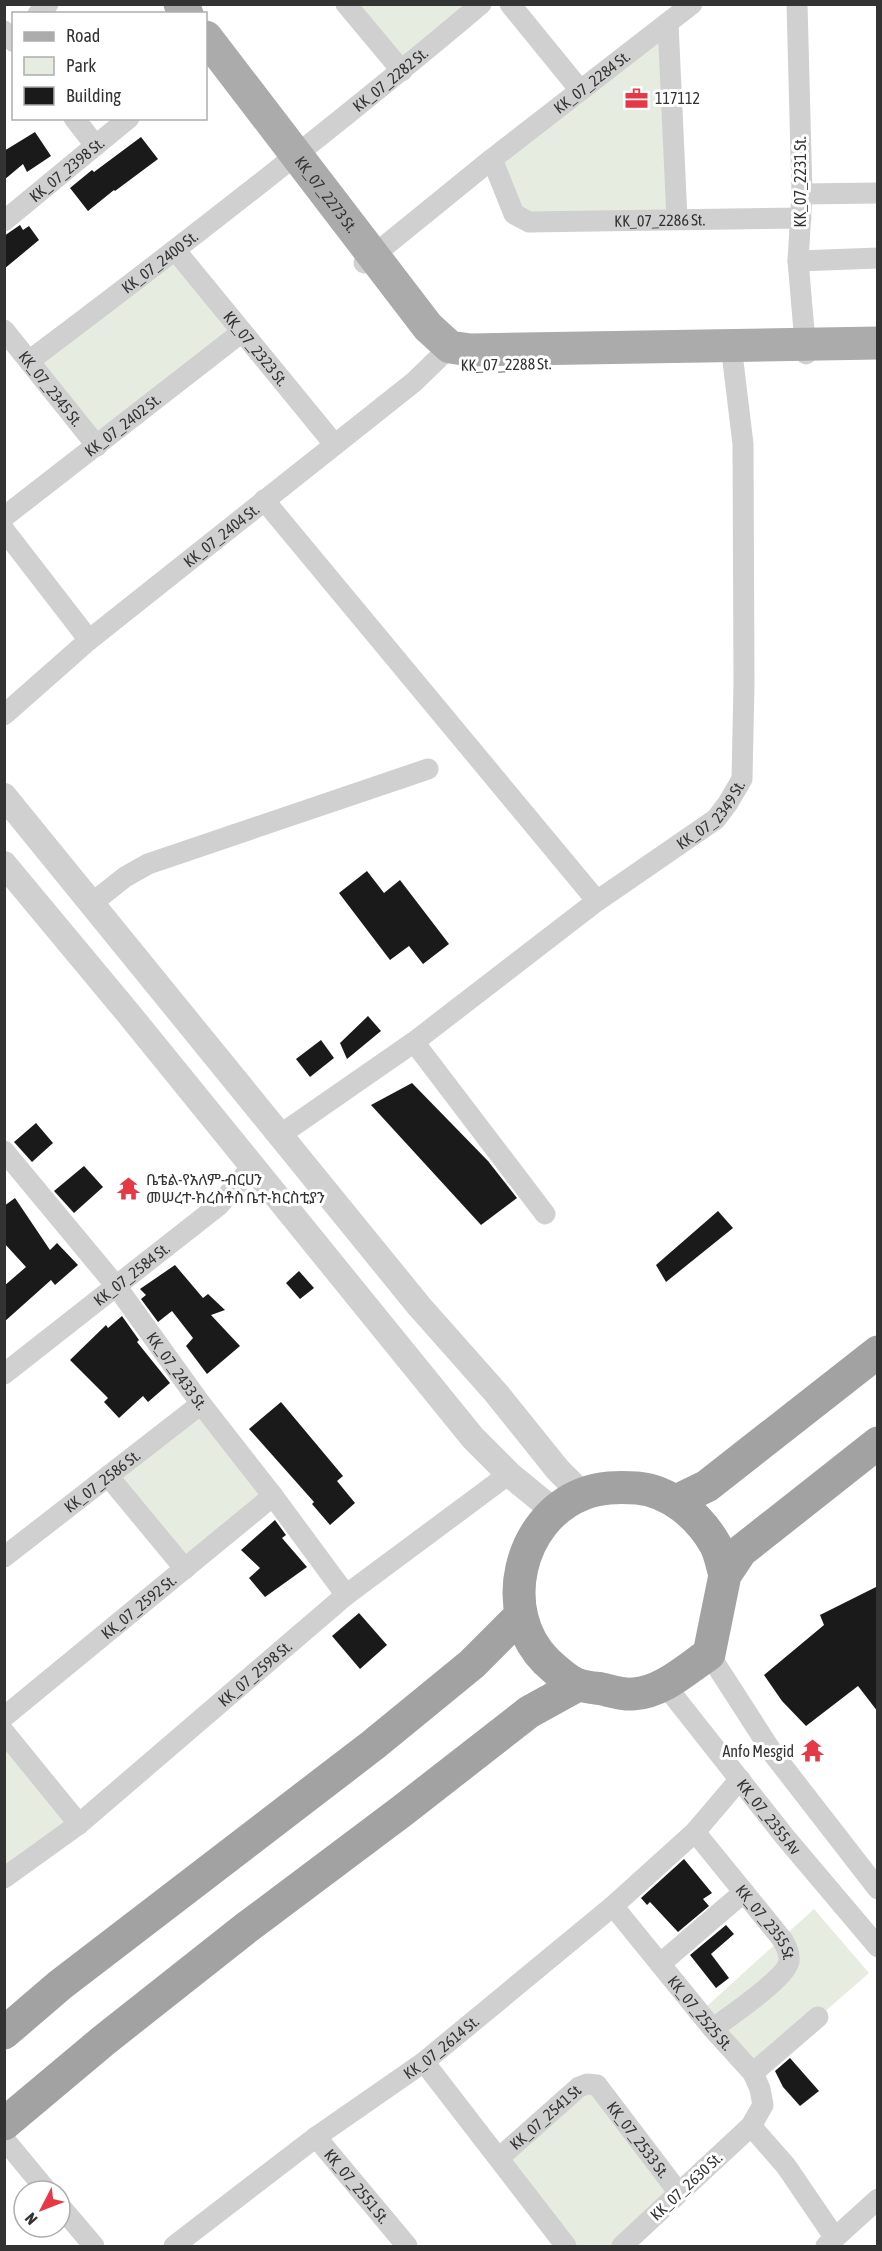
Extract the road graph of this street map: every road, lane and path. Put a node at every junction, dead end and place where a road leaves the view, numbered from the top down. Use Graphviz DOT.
graph roads {
  1 [pos="346,4"];
  2 [pos="481,4"];
  3 [pos="510,4"];
  4 [pos="797,4"];
  5 [pos="687,6"];
  6 [pos="668,23"];
  7 [pos="208,52"];
  8 [pos="402,71"];
  9 [pos="580,90"];
  10 [pos="76,120"];
  11 [pos="126,120"];
  12 [pos="95,145"];
  13 [pos="292,158"];
  14 [pos="492,159"];
  15 [pos="878,193"];
  16 [pos="802,194"];
  17 [pos="801,218"];
  18 [pos="677,219"];
  19 [pos="4,222"];
  20 [pos="176,251"];
  21 [pos="878,258"];
  22 [pos="369,259"];
  23 [pos="798,261"];
  24 [pos="4,330"];
  25 [pos="242,332"];
  26 [pos="878,344"];
  27 [pos="806,351"];
  28 [pos="445,353"];
  29 [pos="732,353"];
  30 [pos="878,358"];
  31 [pos="28,361"];
  32 [pos="335,445"];
  33 [pos="97,446"];
  34 [pos="264,500"];
  35 [pos="4,518"];
  36 [pos="4,530"];
  37 [pos="89,640"];
  38 [pos="4,715"];
  39 [pos="428,769"];
  40 [pos="4,796"];
  41 [pos="4,864"];
  42 [pos="597,901"];
  43 [pos="91,904"];
  44 [pos="414,1042"];
  45 [pos="280,1135"];
  46 [pos="4,1150"];
  47 [pos="253,1166"];
  48 [pos="12,1177"];
  49 [pos="545,1214"];
  50 [pos="117,1287"];
  51 [pos="878,1352"];
  52 [pos="4,1374"];
  53 [pos="201,1404"];
  54 [pos="878,1443"];
  55 [pos="509,1474"];
  56 [pos="108,1476"];
  57 [pos="582,1494"];
  58 [pos="273,1496"];
  59 [pos="676,1502"];
  60 [pos="554,1511"];
  61 [pos="4,1557"];
  62 [pos="185,1569"];
  63 [pos="725,1575"];
  64 [pos="346,1595"];
  65 [pos="521,1615"];
  66 [pos="709,1654"];
  67 [pos="578,1685"];
  68 [pos="665,1685"];
  69 [pos="4,1718"];
  70 [pos="4,1732"];
  71 [pos="740,1779"];
  72 [pos="79,1824"];
  73 [pos="695,1832"];
  74 [pos="4,1878"];
  75 [pos="878,1889"];
  76 [pos="744,1892"];
  77 [pos="612,1906"];
  78 [pos="878,1947"];
  79 [pos="660,1964"];
  80 [pos="818,2017"];
  81 [pos="713,2028"];
  82 [pos="4,2033"];
  83 [pos="424,2062"];
  84 [pos="753,2073"];
  85 [pos="597,2085"];
  86 [pos="4,2124"];
  87 [pos="751,2126"];
  88 [pos="316,2137"];
  89 [pos="4,2139"];
  90 [pos="499,2158"];
  91 [pos="37,2179"];
  92 [pos="679,2193"];
  93 [pos="878,2199"];
  94 [pos="72,2220"];
  95 [pos="830,2242"];
  96 [pos="397,2243"];
  97 [pos="94,2247"];
  98 [pos="174,2247"];
  99 [pos="566,2247"];
  100 [pos="622,2247"];
  1 -- 8 [label="street"];
  2 -- 8 [label="street, KK_07_2282 St."];
  3 -- 9 [label="street"];
  4 -- 16 [label="street, KK_07_2231 St."];
  5 -- 6 [label="street, KK_07_2284 St."];
  6 -- 9 [label="street, KK_07_2284 St."];
  6 -- 18 [label="street"];
  7 -- 13 [label="main road, KK_07_2273 St."];
  8 -- 13 [label="street, KK_07_2282 St."];
  9 -- 14 [label="street, KK_07_2284 St."];
  10 -- 12 [label="street"];
  11 -- 12 [label="street, KK_07_2398 St."];
  12 -- 19 [label="street, KK_07_2398 St."];
  13 -- 20 [label="street, KK_07_2400 St."];
  13 -- 22 [label="main road, KK_07_2273 St."];
  14 -- 18 [label="street, KK_07_2286 St."];
  14 -- 22 [label="street, KK_07_2284 St."];
  15 -- 16 [label="street"];
  16 -- 17 [label="street, KK_07_2231 St."];
  17 -- 18 [label="street, KK_07_2286 St."];
  17 -- 23 [label="street, KK_07_2231 St."];
  20 -- 25 [label="street, KK_07_2323 St."];
  20 -- 31 [label="street, KK_07_2400 St."];
  21 -- 23 [label="street"];
  22 -- 28 [label="main road, KK_07_2273 St."];
  23 -- 27 [label="street, KK_07_2231 St."];
  24 -- 31 [label="street, KK_07_2345 St."];
  25 -- 32 [label="street, KK_07_2323 St."];
  25 -- 33 [label="street, KK_07_2402 St."];
  26 -- 27 [label="main road, KK_07_2288 St."];
  27 -- 29 [label="main road, KK_07_2288 St."];
  27 -- 30 [label="main road, KK_07_2288 St."];
  28 -- 29 [label="main road, KK_07_2288 St."];
  28 -- 32 [label="street, KK_07_2404 St."];
  29 -- 42 [label="street, KK_07_2349 St."];
  31 -- 33 [label="street, KK_07_2345 St."];
  32 -- 34 [label="street, KK_07_2404 St."];
  33 -- 35 [label="street, KK_07_2402 St."];
  34 -- 37 [label="street, KK_07_2404 St."];
  34 -- 42 [label="street"];
  36 -- 37 [label="street"];
  37 -- 38 [label="street, KK_07_2404 St."];
  39 -- 43 [label="street"];
  40 -- 43 [label="street"];
  41 -- 47 [label="street"];
  42 -- 44 [label="street, KK_07_2349 St."];
  43 -- 45 [label="street"];
  44 -- 45 [label="street, KK_07_2349 St."];
  44 -- 49 [label="street"];
  45 -- 57 [label="street"];
  46 -- 48 [label="street, KK_07_2433 St."];
  47 -- 50 [label="street, KK_07_2584 St."];
  47 -- 55 [label="street"];
  48 -- 50 [label="street, KK_07_2433 St."];
  50 -- 52 [label="street, KK_07_2584 St."];
  50 -- 53 [label="street, KK_07_2433 St."];
  51 -- 59 [label="highway"];
  53 -- 56 [label="street, KK_07_2586 St."];
  53 -- 58 [label="street, KK_07_2433 St."];
  54 -- 63 [label="highway"];
  55 -- 60 [label="street"];
  55 -- 64 [label="street, KK_07_2598 St."];
  56 -- 61 [label="street, KK_07_2586 St."];
  56 -- 62 [label="street"];
  57 -- 59 [label="highway"];
  57 -- 60 [label="highway"];
  58 -- 62 [label="street, KK_07_2592 St."];
  58 -- 64 [label="street, KK_07_2433 St."];
  59 -- 63 [label="highway"];
  60 -- 65 [label="highway"];
  62 -- 69 [label="street, KK_07_2592 St."];
  63 -- 66 [label="highway"];
  64 -- 72 [label="street, KK_07_2598 St."];
  65 -- 67 [label="highway"];
  65 -- 82 [label="highway"];
  66 -- 68 [label="highway"];
  66 -- 75 [label="street"];
  67 -- 68 [label="highway"];
  67 -- 86 [label="highway"];
  68 -- 71 [label="street, KK_07_2355 Av"];
  70 -- 72 [label="street"];
  71 -- 73 [label="street, KK_07_2614 St."];
  71 -- 78 [label="street, KK_07_2355 Av"];
  72 -- 74 [label="street, KK_07_2598 St."];
  73 -- 76 [label="street, KK_07_2355 St."];
  73 -- 77 [label="street, KK_07_2614 St."];
  76 -- 79 [label="street"];
  76 -- 81 [label="street, KK_07_2355 St."];
  77 -- 79 [label="street, KK_07_2525 St."];
  77 -- 83 [label="street, KK_07_2614 St."];
  79 -- 81 [label="street, KK_07_2525 St."];
  80 -- 84 [label="street"];
  81 -- 84 [label="street, KK_07_2525 St."];
  83 -- 88 [label="street, KK_07_2614 St."];
  83 -- 90 [label="street, KK_07_2541 St."];
  84 -- 87 [label="street, KK_07_2525 St."];
  85 -- 90 [label="street, KK_07_2541 St."];
  85 -- 92 [label="street, KK_07_2533 St."];
  87 -- 92 [label="street, KK_07_2630 St."];
  87 -- 95 [label="street"];
  88 -- 96 [label="street, KK_07_2551 St."];
  88 -- 98 [label="street, KK_07_2614 St."];
  89 -- 91 [label="street"];
  90 -- 99 [label="street, KK_07_2541 St."];
  92 -- 100 [label="street, KK_07_2630 St."];
  93 -- 95 [label="street"];
  94 -- 97 [label="street"];
}
